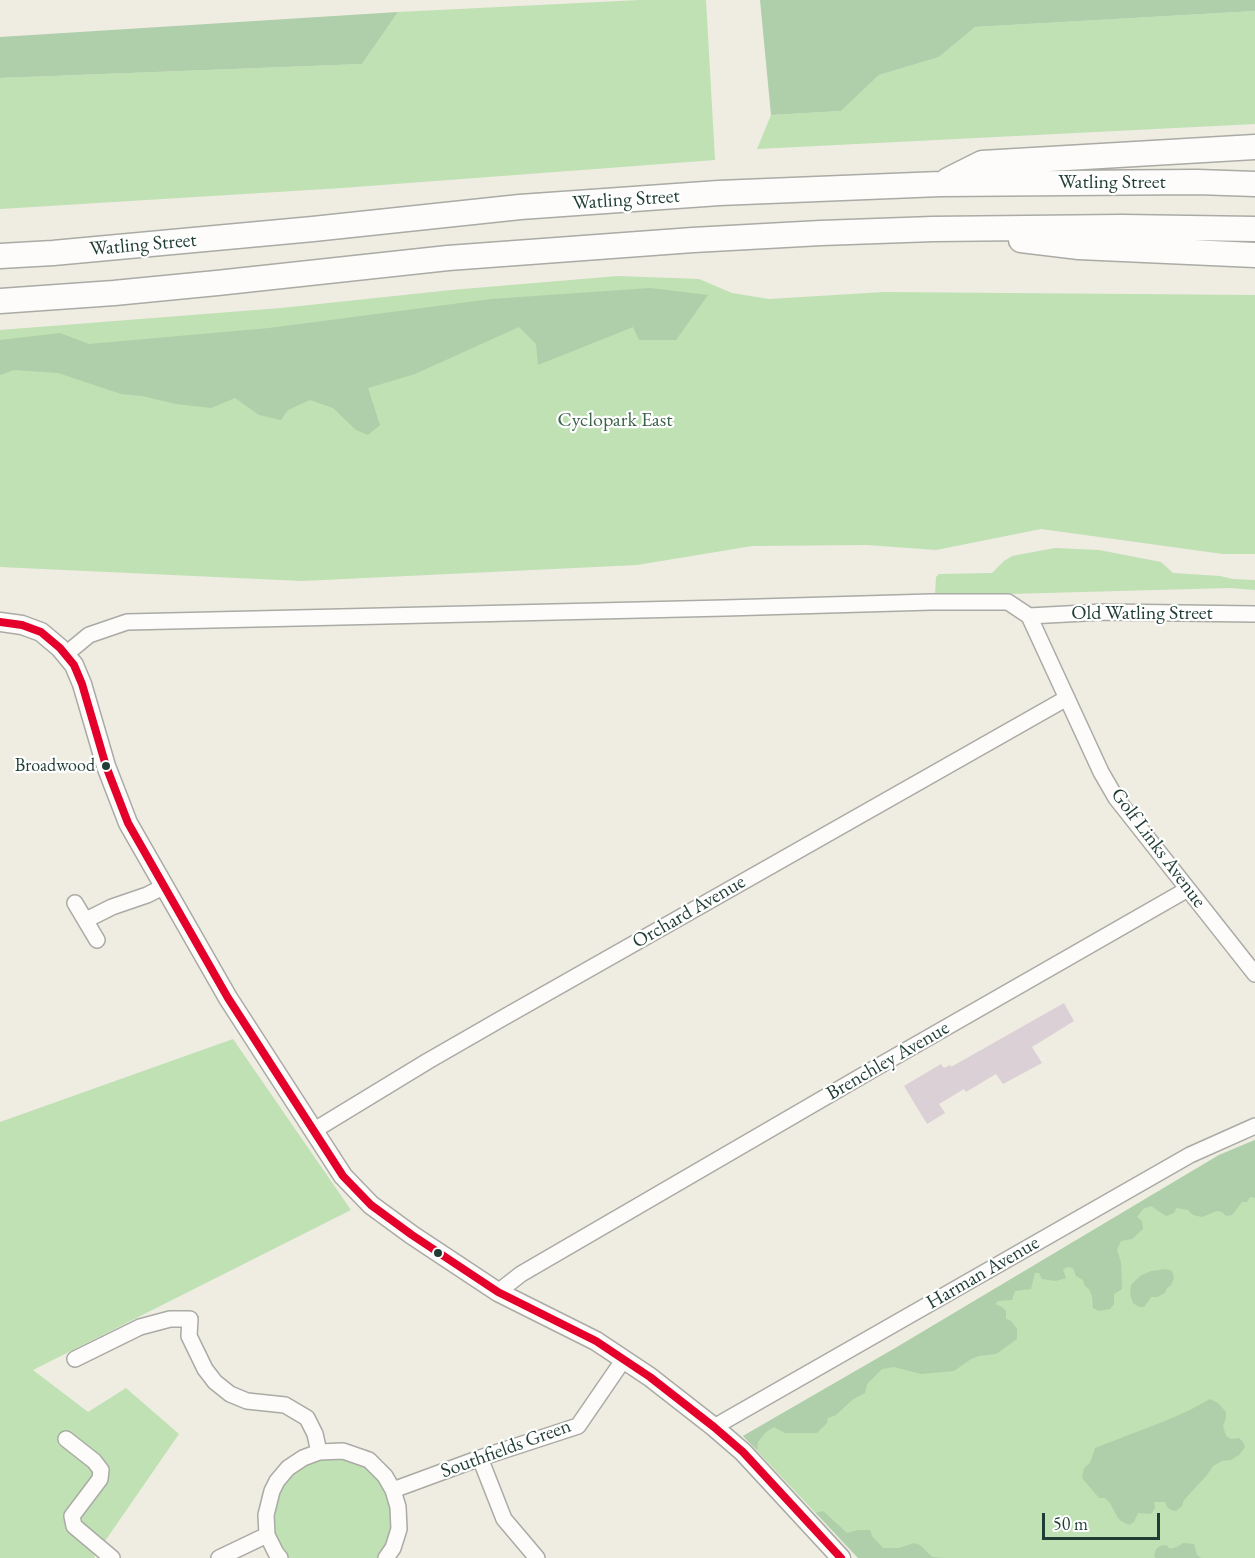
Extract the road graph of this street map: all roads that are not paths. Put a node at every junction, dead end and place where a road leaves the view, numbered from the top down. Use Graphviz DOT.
graph roads {
  1 [pos="1255,147"];
  2 [pos="940,184"];
  3 [pos="1255,184"];
  4 [pos="1255,229"];
  5 [pos="933,230"];
  6 [pos="1255,255"];
  7 [pos="0,256"];
  8 [pos="0,301"];
  9 [pos="1255,614"];
  10 [pos="1029,616"];
  11 [pos="0,622"];
  12 [pos="66,654"];
  13 [pos="1067,698"];
  14 [pos="165,886"];
  15 [pos="1188,889"];
  16 [pos="75,903"];
  17 [pos="86,920"];
  18 [pos="97,940"];
  19 [pos="1255,974"];
  20 [pos="1255,1126"];
  21 [pos="313,1131"];
  22 [pos="498,1292"];
  23 [pos="75,1359"];
  24 [pos="624,1359"];
  25 [pos="714,1427"];
  26 [pos="66,1439"];
  27 [pos="319,1452"];
  28 [pos="480,1458"];
  29 [pos="393,1490"];
  30 [pos="267,1535"];
  31 [pos="112,1558"];
  32 [pos="219,1558"];
  33 [pos="280,1558"];
  34 [pos="386,1558"];
  35 [pos="537,1558"];
  36 [pos="841,1558"];
  1 -- 2 [label="highway"];
  2 -- 3 [label="highway, Watling Street"];
  2 -- 7 [label="highway, Watling Street"];
  4 -- 5 [label="highway"];
  5 -- 6 [label="highway"];
  5 -- 8 [label="highway"];
  9 -- 10 [label="street, Old Watling Street"];
  10 -- 12 [label="street"];
  10 -- 13 [label="street, Golf Links Avenue"];
  11 -- 12 [label="street"];
  12 -- 14 [label="street"];
  13 -- 15 [label="street, Golf Links Avenue"];
  13 -- 21 [label="street, Orchard Avenue"];
  14 -- 17 [label="street"];
  14 -- 21 [label="street"];
  15 -- 19 [label="street, Golf Links Avenue"];
  15 -- 22 [label="street, Brenchley Avenue"];
  16 -- 17 [label="street"];
  17 -- 18 [label="street"];
  20 -- 25 [label="street, Harman Avenue"];
  21 -- 22 [label="street"];
  22 -- 24 [label="street"];
  23 -- 27 [label="street"];
  24 -- 25 [label="street"];
  24 -- 28 [label="street, Southfields Green"];
  25 -- 36 [label="street"];
  26 -- 31 [label="street"];
  27 -- 29 [label="street"];
  27 -- 30 [label="street"];
  28 -- 29 [label="street, Southfields Green"];
  28 -- 35 [label="street"];
  29 -- 34 [label="street"];
  30 -- 32 [label="street"];
  30 -- 33 [label="street"];
}
